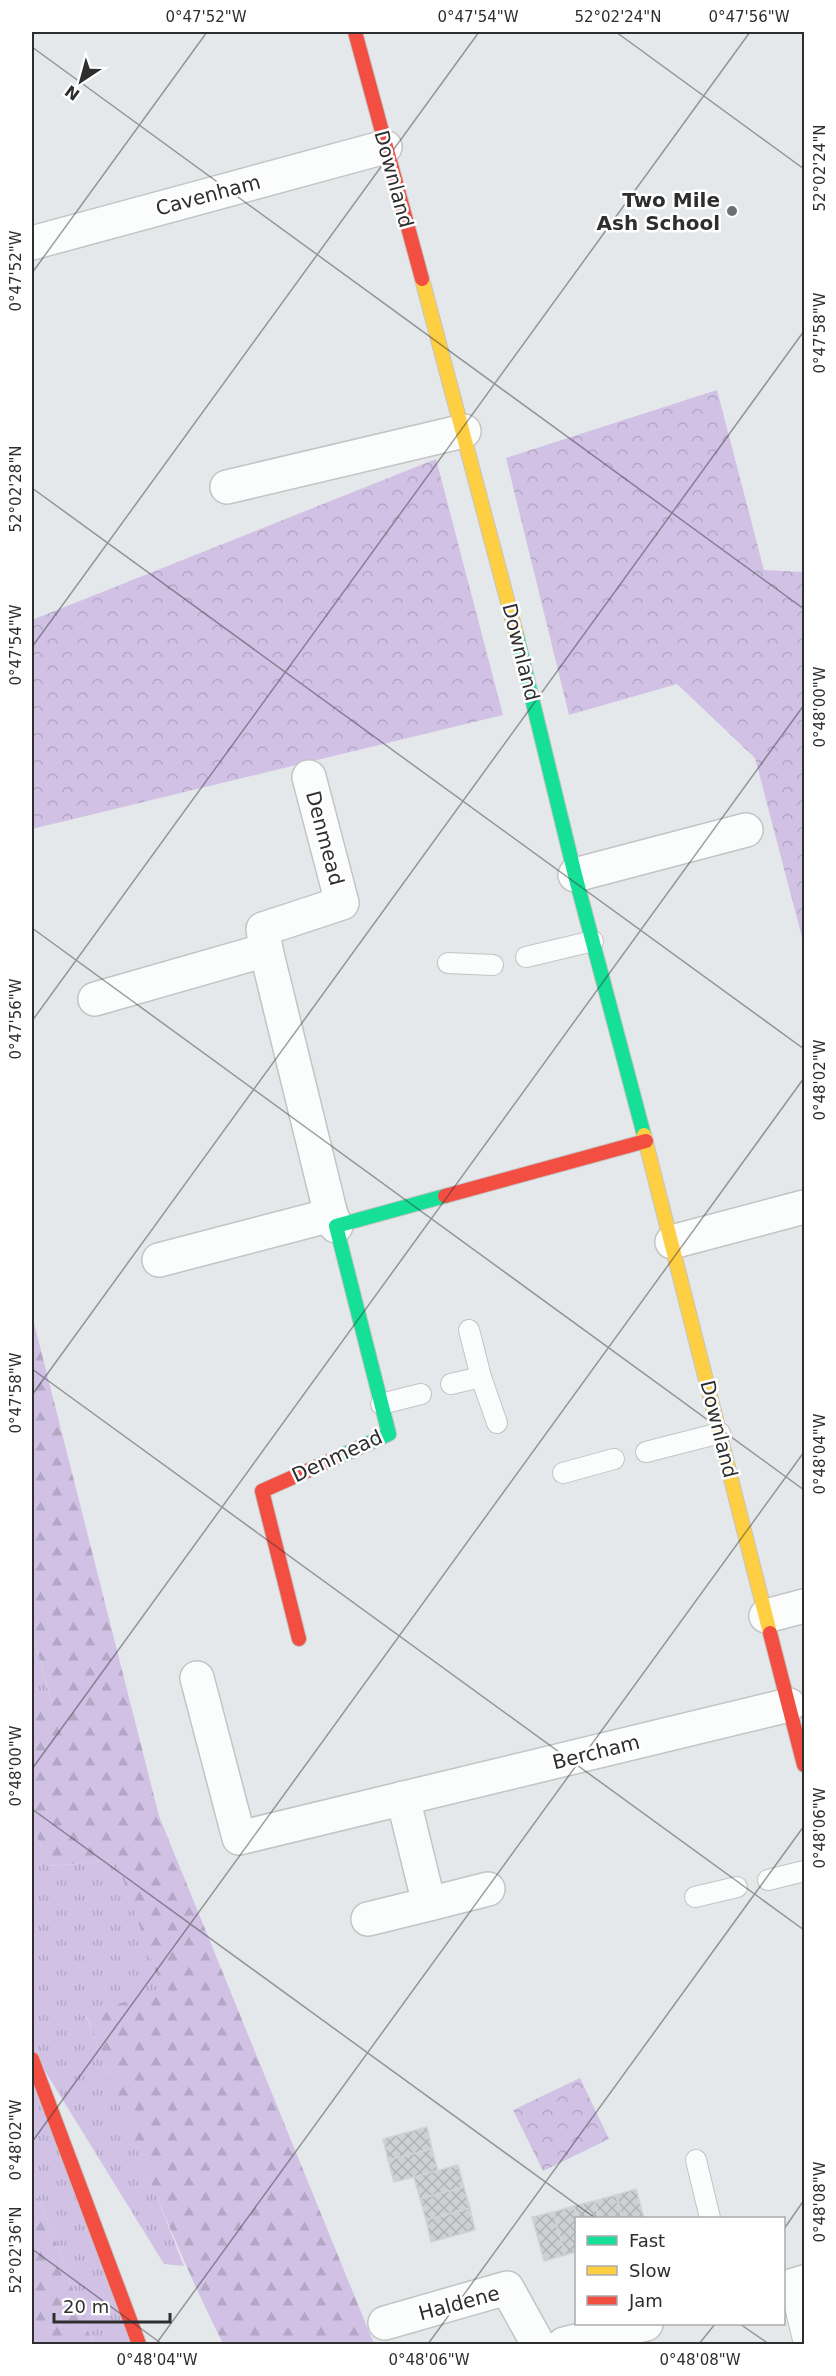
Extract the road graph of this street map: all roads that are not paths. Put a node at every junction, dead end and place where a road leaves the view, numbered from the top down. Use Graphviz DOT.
graph roads {
  1 [pos="355,32"];
  2 [pos="385,147"];
  3 [pos="32,243"];
  4 [pos="464,430"];
  5 [pos="227,487"];
  6 [pos="309,777"];
  7 [pos="746,830"];
  8 [pos="575,875"];
  9 [pos="593,941"];
  10 [pos="266,950"];
  11 [pos="526,957"];
  12 [pos="448,963"];
  13 [pos="493,965"];
  14 [pos="95,999"];
  15 [pos="646,1141"];
  16 [pos="804,1207"];
  17 [pos="334,1220"];
  18 [pos="672,1242"];
  19 [pos="159,1260"];
  20 [pos="470,1330"];
  21 [pos="481,1377"];
  22 [pos="451,1384"];
  23 [pos="421,1394"];
  24 [pos="381,1404"];
  25 [pos="497,1423"];
  26 [pos="720,1433"];
  27 [pos="646,1452"];
  28 [pos="614,1460"];
  29 [pos="562,1473"];
  30 [pos="804,1606"];
  31 [pos="766,1616"];
  32 [pos="299,1639"];
  33 [pos="197,1678"];
  34 [pos="789,1705"];
  35 [pos="804,1765"];
  36 [pos="403,1798"];
  37 [pos="804,1871"];
  38 [pos="768,1880"];
  39 [pos="737,1887"];
  40 [pos="488,1889"];
  41 [pos="695,1897"];
  42 [pos="429,1905"];
  43 [pos="368,1919"];
  44 [pos="32,2059"];
  45 [pos="696,2160"];
  46 [pos="710,2217"];
  47 [pos="793,2286"];
  48 [pos="385,2323"];
  49 [pos="642,2325"];
  50 [pos="579,2343"];
  51 [pos="139,2344"];
  52 [pos="538,2344"];
  53 [pos="804,2344"];
  1 -- 2 [label="street, Downland"];
  2 -- 3 [label="street, Cavenham"];
  2 -- 4 [label="street, Downland"];
  4 -- 5 [label="street"];
  4 -- 8 [label="street, Downland"];
  6 -- 10 [label="street, Denmead"];
  7 -- 8 [label="street"];
  8 -- 9 [label="street, Downland"];
  9 -- 11 [label="lane"];
  9 -- 15 [label="street, Downland"];
  10 -- 14 [label="street"];
  10 -- 17 [label="street, Denmead"];
  12 -- 13 [label="lane"];
  15 -- 17 [label="street"];
  15 -- 18 [label="street, Downland"];
  16 -- 18 [label="street"];
  17 -- 19 [label="street"];
  17 -- 24 [label="street, Denmead"];
  18 -- 26 [label="street, Downland"];
  20 -- 21 [label="lane"];
  21 -- 22 [label="lane"];
  21 -- 25 [label="lane"];
  23 -- 24 [label="lane"];
  24 -- 32 [label="street, Denmead"];
  26 -- 27 [label="lane"];
  26 -- 31 [label="street, Downland"];
  28 -- 29 [label="lane"];
  30 -- 31 [label="street"];
  31 -- 34 [label="street, Downland"];
  33 -- 36 [label="street, Bercham"];
  34 -- 35 [label="street, Downland"];
  34 -- 36 [label="street, Bercham"];
  36 -- 42 [label="street"];
  37 -- 38 [label="lane"];
  39 -- 41 [label="lane"];
  40 -- 42 [label="street"];
  42 -- 43 [label="street"];
  44 -- 51 [label="street"];
  45 -- 46 [label="lane"];
  47 -- 53 [label="lane"];
  48 -- 52 [label="street, Haldene"];
  49 -- 50 [label="street"];
}
